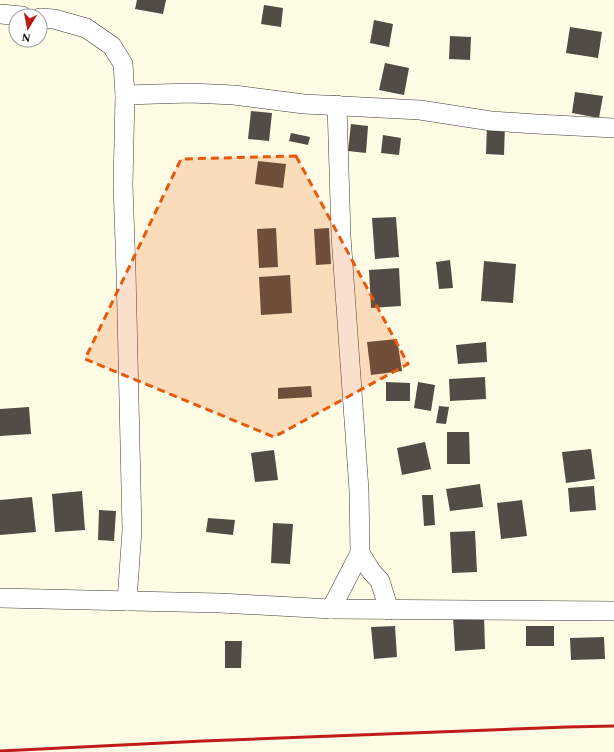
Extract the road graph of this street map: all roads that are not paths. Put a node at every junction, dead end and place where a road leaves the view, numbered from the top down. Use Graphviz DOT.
graph roads {
  1 [pos="48,19"];
  2 [pos="125,95"];
  3 [pos="337,105"];
  4 [pos="614,128"];
  5 [pos="360,553"];
  6 [pos="0,598"];
  7 [pos="127,601"];
  8 [pos="330,609"];
  9 [pos="389,610"];
  10 [pos="614,611"];
  1 -- 2 [label="street"];
  2 -- 3 [label="street"];
  2 -- 7 [label="street"];
  3 -- 4 [label="street"];
  3 -- 5 [label="street"];
  5 -- 8 [label="street"];
  5 -- 9 [label="street"];
  6 -- 7 [label="street"];
  7 -- 8 [label="street"];
  8 -- 9 [label="street"];
  9 -- 10 [label="street"];
}
